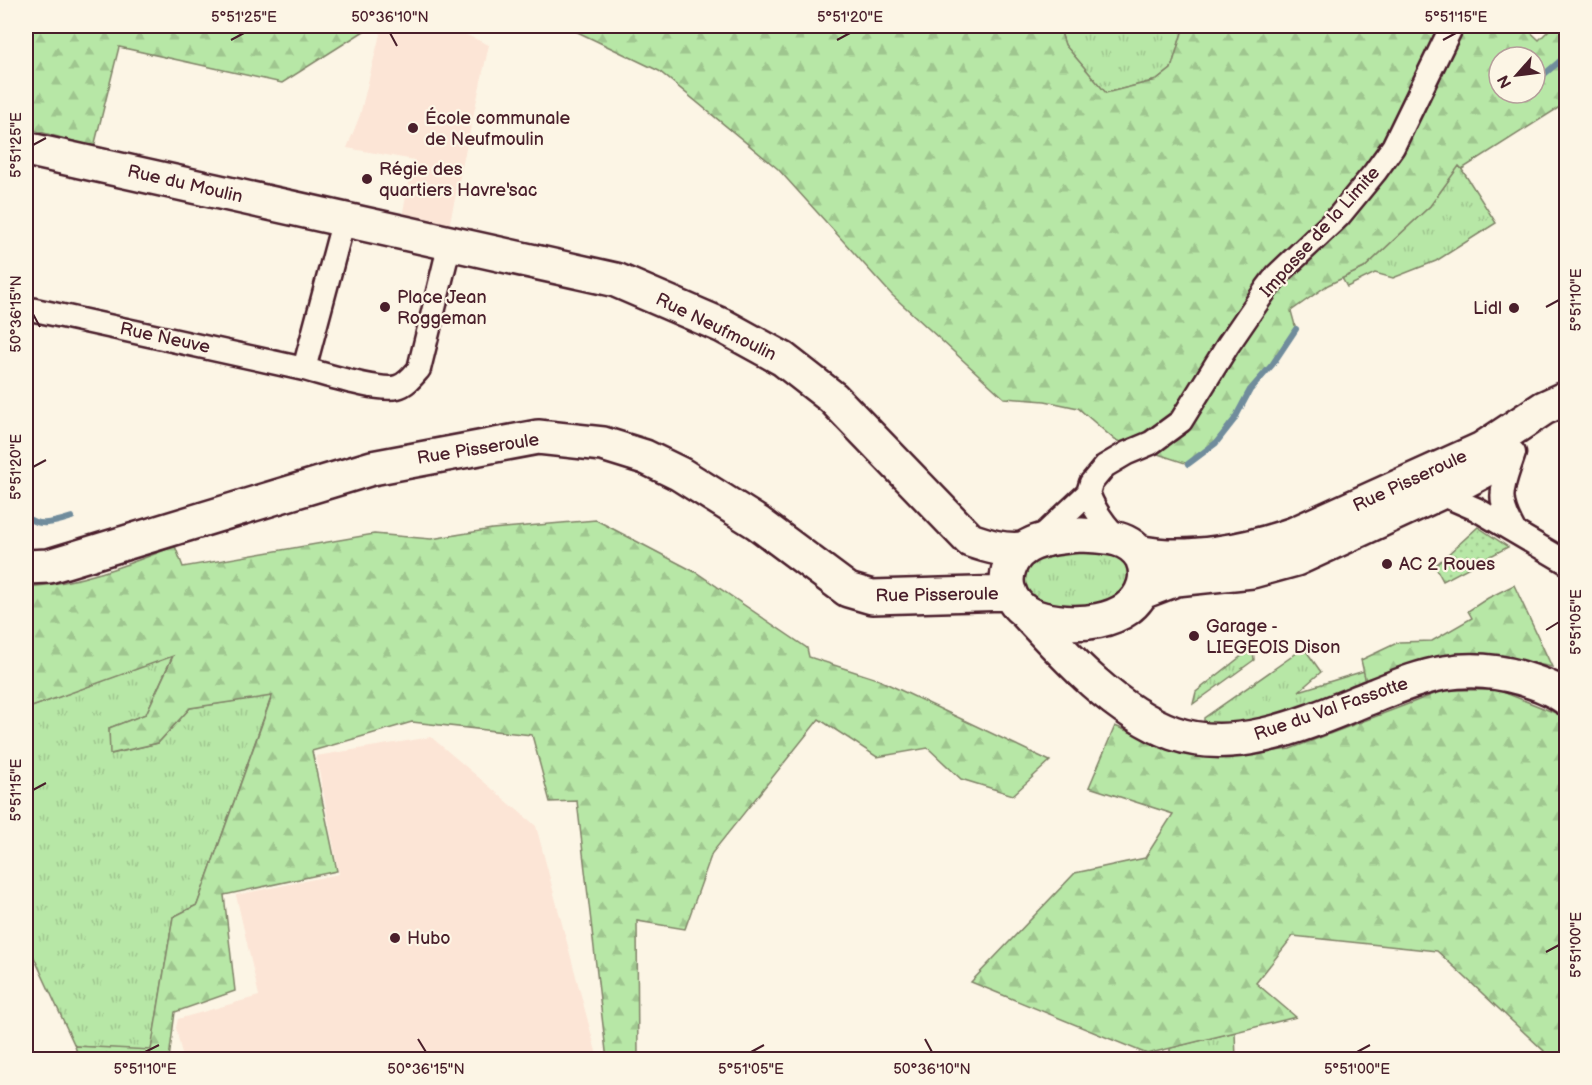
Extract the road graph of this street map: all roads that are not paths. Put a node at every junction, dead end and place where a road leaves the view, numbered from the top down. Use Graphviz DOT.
graph roads {
  1 [pos="1452,26"];
  2 [pos="26,149"];
  3 [pos="344,219"];
  4 [pos="450,243"];
  5 [pos="26,308"];
  6 [pos="304,369"];
  7 [pos="1566,398"];
  8 [pos="1566,420"];
  9 [pos="1514,453"];
  10 [pos="1088,493"];
  11 [pos="1439,493"];
  12 [pos="1515,532"];
  13 [pos="1030,545"];
  14 [pos="1128,546"];
  15 [pos="1566,562"];
  16 [pos="26,567"];
  17 [pos="1142,592"];
  18 [pos="1018,603"];
  19 [pos="1107,618"];
  20 [pos="1103,690"];
  21 [pos="1566,698"];
  1 -- 10 [label="street, Impasse de la Limite"];
  2 -- 3 [label="main road, Rue du Moulin"];
  3 -- 4 [label="main road"];
  3 -- 6 [label="street"];
  4 -- 6 [label="street"];
  4 -- 13 [label="main road, Rue Neufmoulin"];
  5 -- 6 [label="street, Rue Neuve"];
  7 -- 14 [label="main road, Rue Pisseroule"];
  8 -- 9 [label="main road, Rue Pisseroule"];
  9 -- 11 [label="main road, Rue Pisseroule"];
  9 -- 12 [label="street"];
  10 -- 13 [label="street, Impasse de la Limite"];
  10 -- 14 [label="street"];
  11 -- 12 [label="street"];
  11 -- 17 [label="main road, Rue Pisseroule"];
  12 -- 15 [label="street"];
  13 -- 14 [label="main road, Rue Pisseroule"];
  13 -- 18 [label="main road, Rue Pisseroule"];
  14 -- 17 [label="main road"];
  16 -- 18 [label="main road, Rue Pisseroule"];
  17 -- 19 [label="main road, Rue Pisseroule"];
  18 -- 19 [label="main road, Rue Pisseroule"];
  18 -- 20 [label="main road, Rue du Val Fassotte"];
  19 -- 20 [label="main road, Rue du Val Fassotte"];
  20 -- 21 [label="main road, Rue du Val Fassotte"];
}
